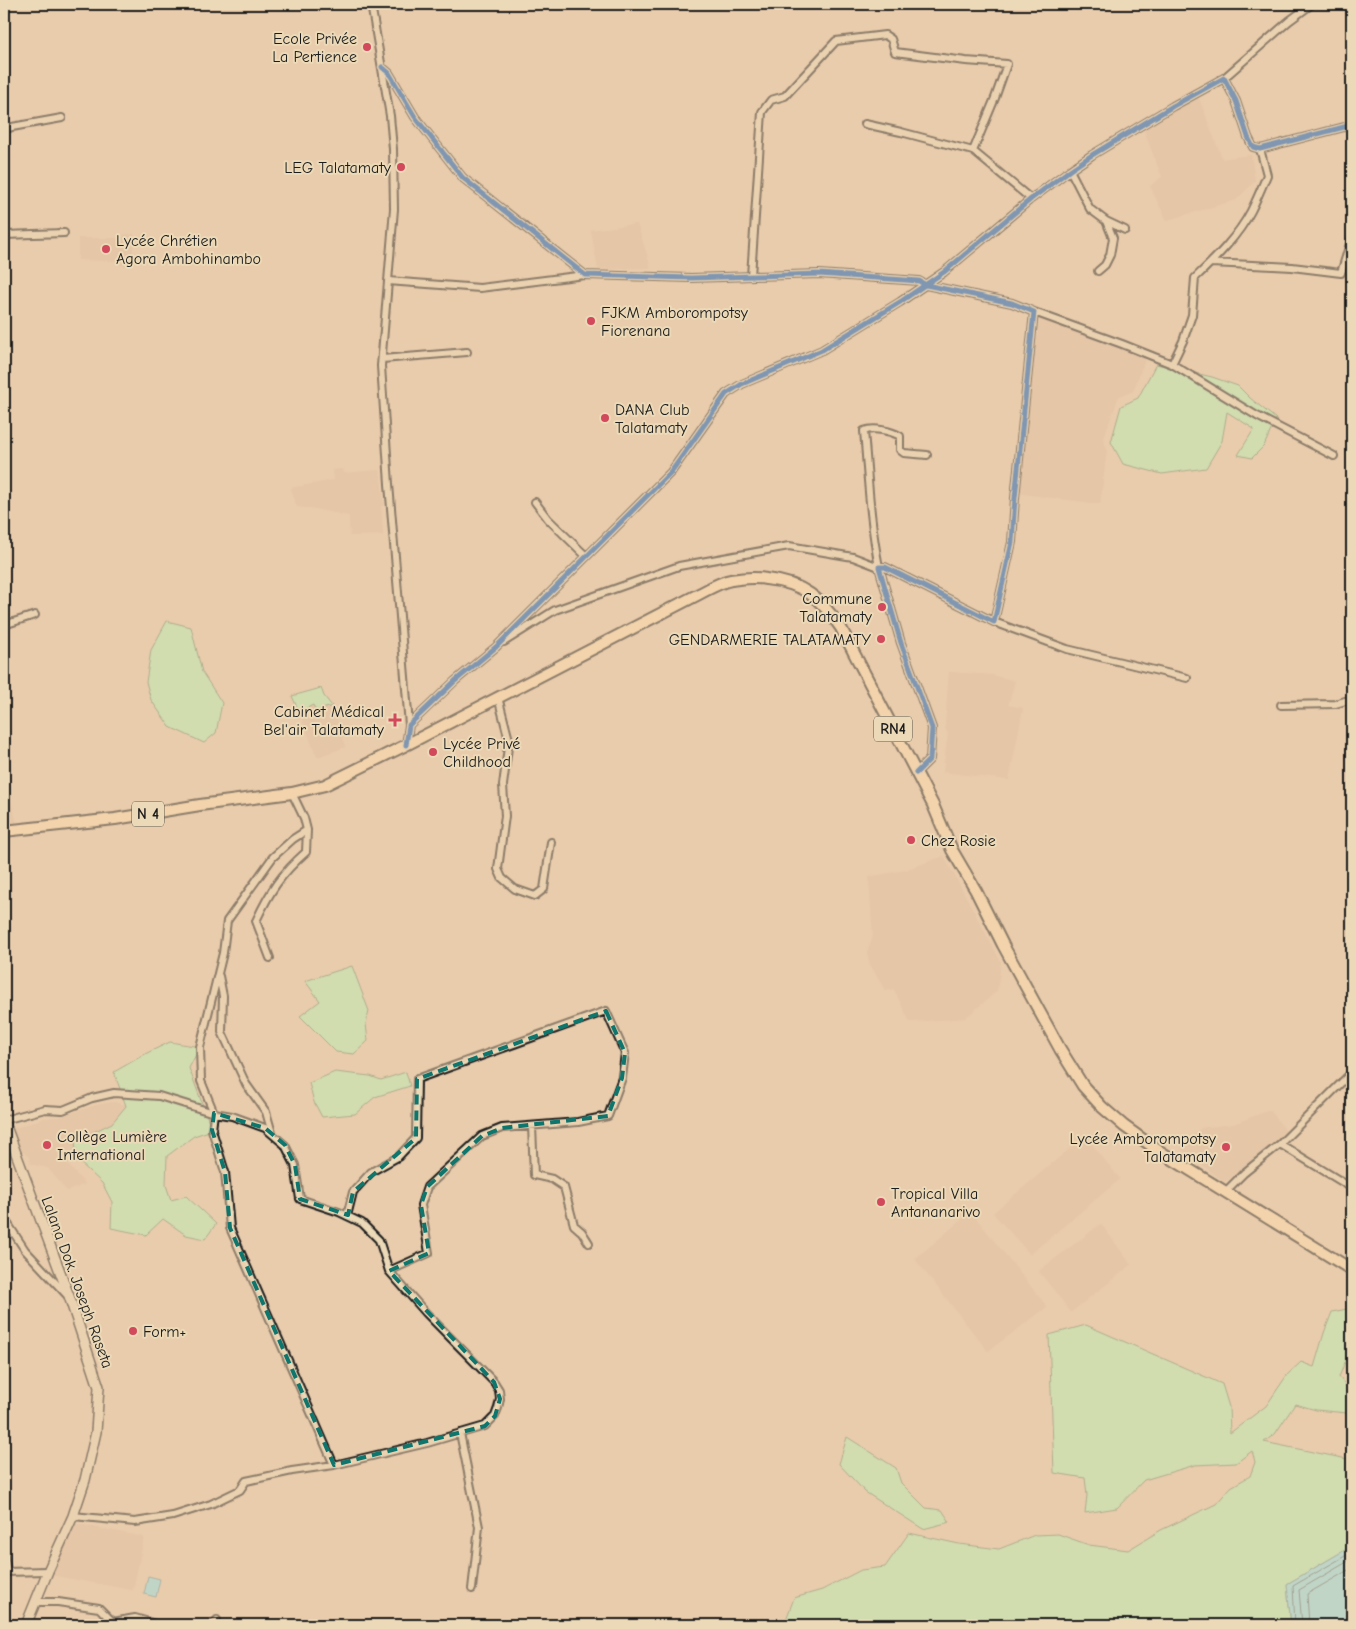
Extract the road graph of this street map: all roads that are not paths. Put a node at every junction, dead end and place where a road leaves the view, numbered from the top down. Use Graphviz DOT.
graph roads {
  1 [pos="1312,4"];
  2 [pos="370,6"];
  3 [pos="382,67"];
  4 [pos="1224,78"];
  5 [pos="62,118"];
  6 [pos="865,124"];
  7 [pos="1352,125"];
  8 [pos="4,130"];
  9 [pos="1260,149"];
  10 [pos="973,150"];
  11 [pos="1070,170"];
  12 [pos="1031,199"];
  13 [pos="1106,221"];
  14 [pos="1125,230"];
  15 [pos="64,233"];
  16 [pos="4,235"];
  17 [pos="1352,237"];
  18 [pos="1211,263"];
  19 [pos="1098,271"];
  20 [pos="585,274"];
  21 [pos="751,276"];
  22 [pos="388,282"];
  23 [pos="926,285"];
  24 [pos="1034,312"];
  25 [pos="467,352"];
  26 [pos="382,359"];
  27 [pos="1172,364"];
  28 [pos="927,455"];
  29 [pos="1334,456"];
  30 [pos="535,502"];
  31 [pos="586,556"];
  32 [pos="879,567"];
  33 [pos="35,614"];
  34 [pos="994,622"];
  35 [pos="4,625"];
  36 [pos="496,647"];
  37 [pos="1186,678"];
  38 [pos="498,697"];
  39 [pos="1352,699"];
  40 [pos="1281,705"];
  41 [pos="409,725"];
  42 [pos="406,746"];
  43 [pos="916,773"];
  44 [pos="292,794"];
  45 [pos="307,830"];
  46 [pos="4,831"];
  47 [pos="551,842"];
  48 [pos="270,958"];
  49 [pos="218,972"];
  50 [pos="1352,1072"];
  51 [pos="214,1113"];
  52 [pos="4,1120"];
  53 [pos="532,1126"];
  54 [pos="272,1134"];
  55 [pos="1280,1144"];
  56 [pos="1352,1188"];
  57 [pos="1226,1191"];
  58 [pos="347,1216"];
  59 [pos="4,1218"];
  60 [pos="589,1243"];
  61 [pos="1352,1270"];
  62 [pos="389,1271"];
  63 [pos="69,1296"];
  64 [pos="460,1433"];
  65 [pos="334,1465"];
  66 [pos="73,1516"];
  67 [pos="4,1555"];
  68 [pos="48,1571"];
  69 [pos="6,1572"];
  70 [pos="472,1589"];
  71 [pos="36,1602"];
  72 [pos="112,1623"];
  73 [pos="26,1625"];
  74 [pos="172,1625"];
  1 -- 4 [label="street"];
  2 -- 3 [label="street"];
  3 -- 20 [label="street"];
  3 -- 22 [label="street"];
  4 -- 9 [label="street"];
  4 -- 11 [label="street"];
  5 -- 8 [label="street"];
  6 -- 10 [label="street"];
  7 -- 9 [label="street"];
  9 -- 18 [label="street"];
  10 -- 12 [label="street"];
  10 -- 21 [label="street"];
  11 -- 12 [label="street"];
  11 -- 13 [label="street"];
  12 -- 23 [label="street"];
  13 -- 14 [label="street"];
  13 -- 19 [label="street"];
  15 -- 16 [label="street"];
  17 -- 18 [label="street"];
  18 -- 27 [label="street"];
  20 -- 21 [label="street"];
  20 -- 22 [label="street"];
  21 -- 23 [label="street"];
  22 -- 26 [label="street"];
  23 -- 24 [label="street"];
  23 -- 31 [label="street"];
  24 -- 27 [label="street"];
  24 -- 34 [label="street"];
  25 -- 26 [label="street"];
  26 -- 41 [label="street"];
  27 -- 29 [label="street"];
  28 -- 32 [label="street"];
  30 -- 31 [label="street"];
  31 -- 36 [label="street"];
  32 -- 34 [label="street"];
  32 -- 36 [label="street"];
  32 -- 43 [label="street"];
  33 -- 35 [label="street"];
  34 -- 37 [label="street"];
  36 -- 41 [label="street"];
  38 -- 42 [label="main road, RN4"];
  38 -- 43 [label="main road, RN4"];
  38 -- 47 [label="street"];
  39 -- 40 [label="street"];
  41 -- 42 [label="street"];
  42 -- 44 [label="main road, RN4"];
  43 -- 57 [label="main road, RN4"];
  44 -- 45 [label="street"];
  44 -- 46 [label="main road, N 4"];
  45 -- 48 [label="street"];
  45 -- 49 [label="street"];
  49 -- 51 [label="street"];
  49 -- 54 [label="street"];
  50 -- 55 [label="street"];
  51 -- 52 [label="street"];
  51 -- 54 [label="street"];
  51 -- 65 [label="street"];
  52 -- 63 [label="main road, Lalana Dok. Joseph Raseta"];
  53 -- 58 [label="street"];
  53 -- 60 [label="street"];
  53 -- 62 [label="street"];
  54 -- 58 [label="street"];
  55 -- 56 [label="street"];
  55 -- 57 [label="street"];
  57 -- 61 [label="main road, RN4"];
  58 -- 62 [label="street"];
  59 -- 63 [label="street"];
  62 -- 64 [label="street"];
  63 -- 66 [label="main road, Lalana Dok. Joseph Raseta"];
  64 -- 65 [label="street"];
  64 -- 70 [label="street"];
  65 -- 66 [label="street"];
  66 -- 68 [label="main road, Lalana Dok. Joseph Raseta"];
  67 -- 69 [label="street"];
  68 -- 69 [label="street"];
  68 -- 71 [label="main road, Lalana Dok. Joseph Raseta"];
  71 -- 72 [label="street"];
  71 -- 73 [label="main road, Lalana Dok. Joseph Raseta"];
  72 -- 74 [label="street"];
}
